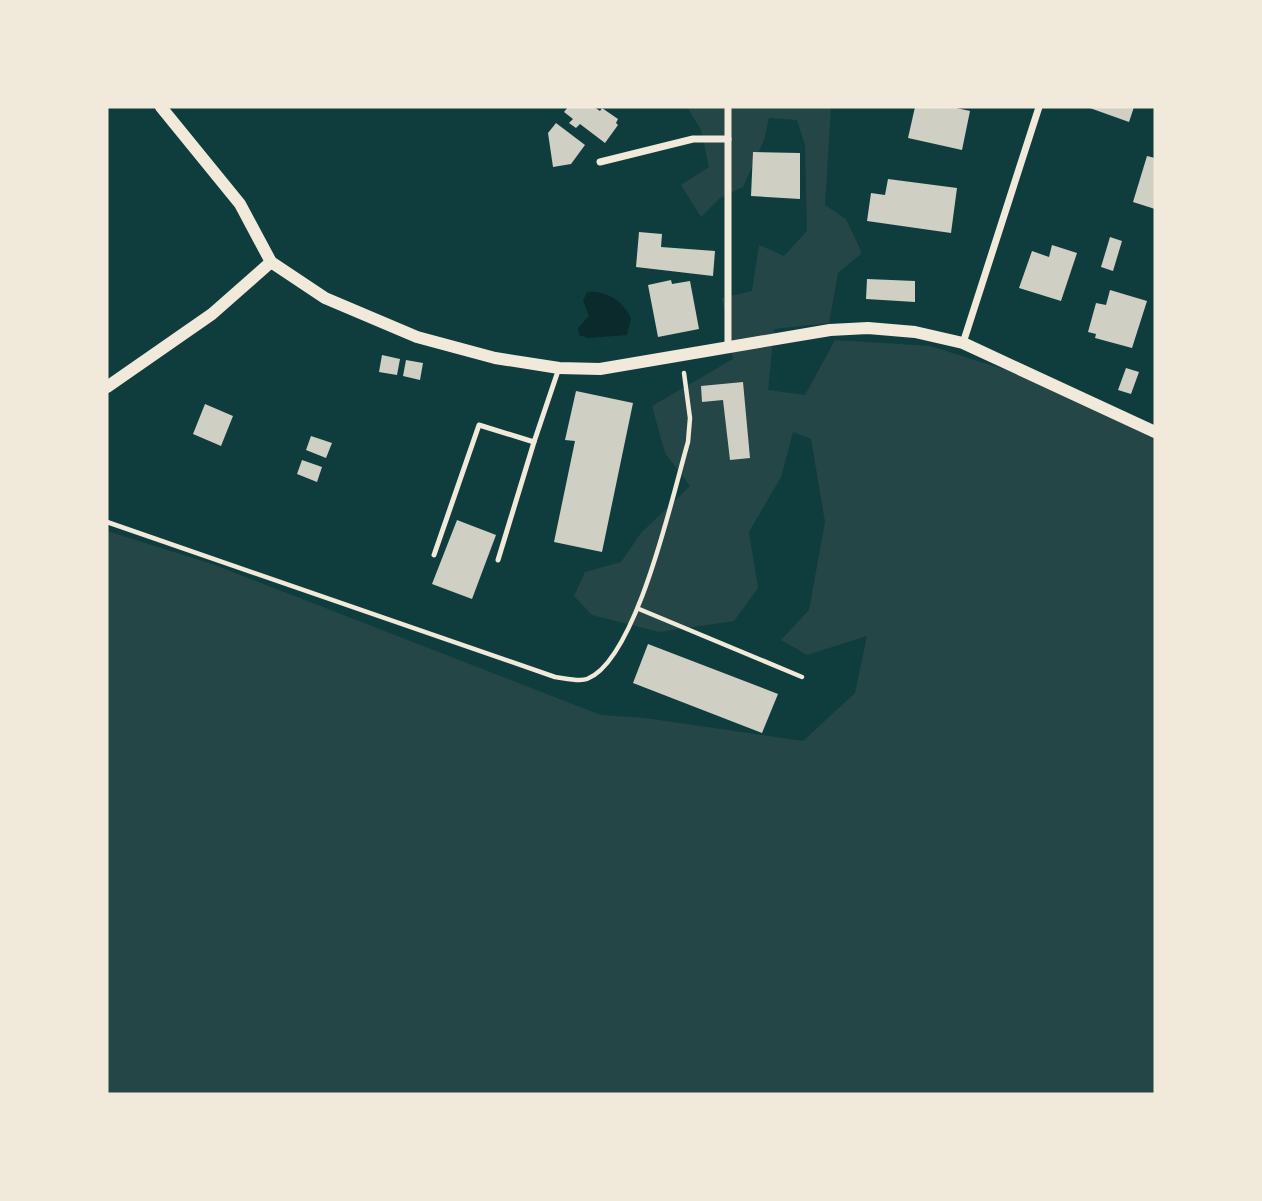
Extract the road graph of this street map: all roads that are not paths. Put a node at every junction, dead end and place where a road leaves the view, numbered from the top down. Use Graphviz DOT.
graph roads {
  1 [pos="161,107"];
  2 [pos="728,107"];
  3 [pos="1039,107"];
  4 [pos="728,139"];
  5 [pos="600,162"];
  6 [pos="271,262"];
  7 [pos="963,342"];
  8 [pos="728,346"];
  9 [pos="559,368"];
  10 [pos="107,387"];
  11 [pos="1155,432"];
  12 [pos="534,442"];
  13 [pos="434,555"];
  14 [pos="498,559"];
  1 -- 6 [label="street"];
  2 -- 4 [label="street"];
  3 -- 7 [label="street"];
  4 -- 5 [label="street"];
  4 -- 8 [label="street"];
  6 -- 9 [label="street"];
  6 -- 10 [label="street"];
  7 -- 8 [label="street"];
  7 -- 11 [label="street"];
  8 -- 9 [label="street"];
  9 -- 12 [label="lane"];
  12 -- 13 [label="lane"];
  12 -- 14 [label="lane"];
}
